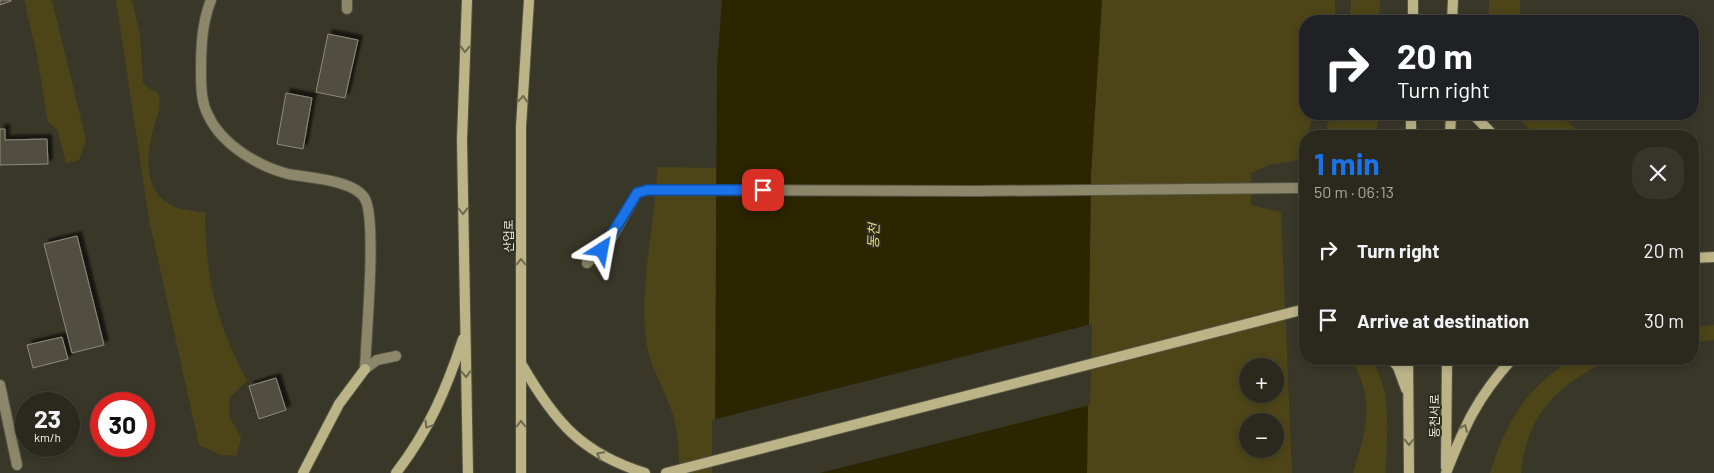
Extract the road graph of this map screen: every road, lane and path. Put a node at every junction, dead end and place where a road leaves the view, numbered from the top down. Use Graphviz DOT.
graph roads {
  1 [pos="211,0"];
  2 [pos="467,0"];
  3 [pos="529,0"];
  4 [pos="1413,0"];
  5 [pos="1453,0"];
  6 [pos="1413,15"];
  7 [pos="1452,15"];
  8 [pos="1479,120"];
  9 [pos="1488,130"];
  10 [pos="1299,188"];
  11 [pos="1699,256"];
  12 [pos="1714,257"];
  13 [pos="587,263"];
  14 [pos="1299,311"];
  15 [pos="465,331"];
  16 [pos="396,356"];
  17 [pos="521,364"];
  18 [pos="1396,365"];
  19 [pos="1408,365"];
  20 [pos="1447,365"];
  21 [pos="1507,365"];
  22 [pos="365,369"];
  23 [pos="0,385"];
  24 [pos="1408,398"];
  25 [pos="17,465"];
  26 [pos="303,473"];
  27 [pos="396,473"];
  28 [pos="468,473"];
  29 [pos="521,473"];
  30 [pos="645,473"];
  31 [pos="666,473"];
  32 [pos="1408,473"];
  33 [pos="1446,473"];
  1 -- 22 [label="street"];
  2 -- 15 [label="street, one-way"];
  17 -- 3 [label="street, 산업로, one-way"];
  4 -- 6 [label="street"];
  5 -- 7 [label="street"];
  8 -- 9 [label="street"];
  10 -- 13 [label="street"];
  11 -- 12 [label="street"];
  14 -- 31 [label="street"];
  15 -- 27 [label="street, one-way"];
  15 -- 28 [label="street, one-way"];
  16 -- 22 [label="street"];
  29 -- 17 [label="street, 산업로, one-way"];
  30 -- 17 [label="street, one-way"];
  18 -- 24 [label="street"];
  19 -- 24 [label="street, 동천서로"];
  20 -- 33 [label="street, 동천서로"];
  33 -- 21 [label="street, one-way"];
  22 -- 26 [label="street"];
  23 -- 25 [label="street"];
  24 -- 32 [label="street, 동천서로, one-way"];
}
